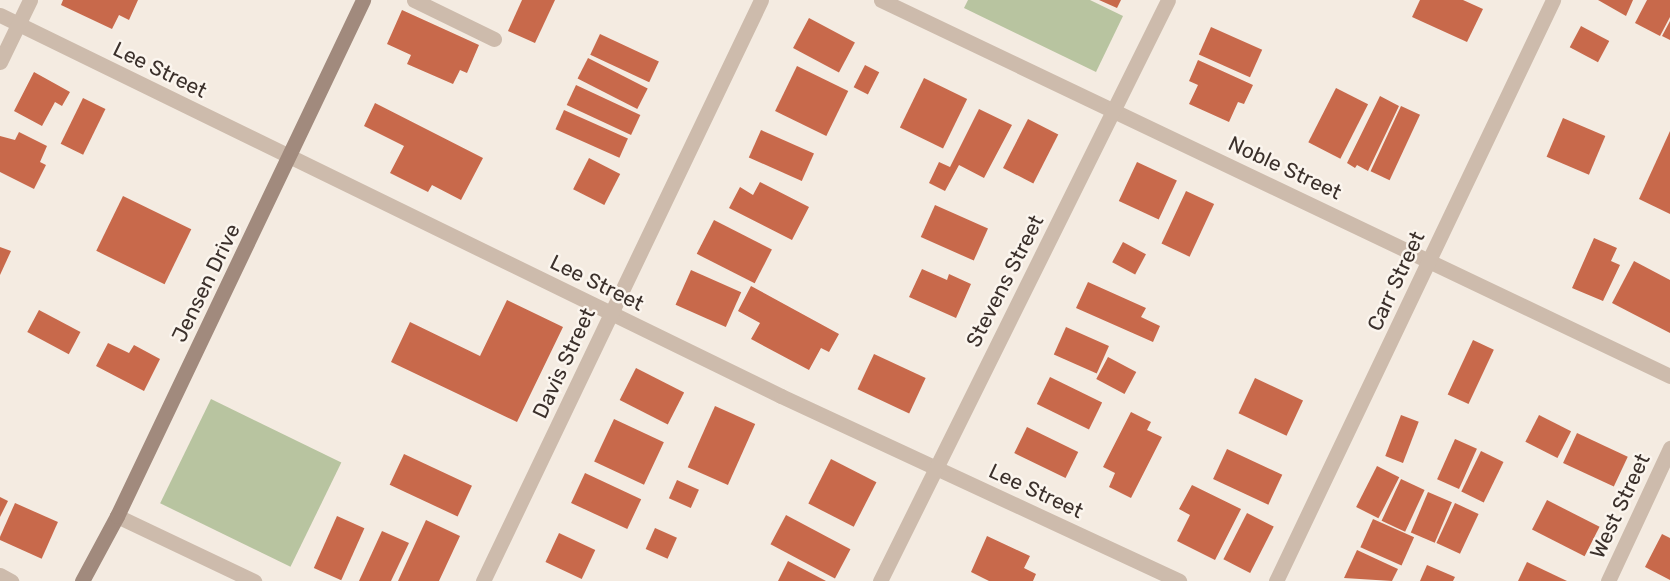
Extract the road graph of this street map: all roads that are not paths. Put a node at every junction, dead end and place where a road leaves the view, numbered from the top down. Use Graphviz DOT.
graph roads {
  1 [pos="30,0"];
  2 [pos="363,0"];
  3 [pos="414,0"];
  4 [pos="761,0"];
  5 [pos="881,0"];
  6 [pos="1168,0"];
  7 [pos="1553,0"];
  8 [pos="0,15"];
  9 [pos="18,24"];
  10 [pos="494,39"];
  11 [pos="0,62"];
  12 [pos="1115,111"];
  13 [pos="289,157"];
  14 [pos="1429,260"];
  15 [pos="611,312"];
  16 [pos="1670,376"];
  17 [pos="1670,448"];
  18 [pos="935,467"];
  19 [pos="117,516"];
  20 [pos="0,575"];
  21 [pos="11,581"];
  22 [pos="82,581"];
  23 [pos="254,581"];
  24 [pos="483,581"];
  25 [pos="880,581"];
  26 [pos="1179,581"];
  27 [pos="1276,581"];
  28 [pos="1608,581"];
  1 -- 9 [label="street"];
  2 -- 13 [label="main road, Jensen Drive"];
  3 -- 10 [label="street"];
  4 -- 15 [label="street, Davis Street"];
  5 -- 12 [label="street, Noble Street"];
  6 -- 12 [label="street, Stevens Street"];
  7 -- 14 [label="street, Carr Street"];
  8 -- 9 [label="street, Lee Street"];
  9 -- 11 [label="street"];
  9 -- 13 [label="street, Lee Street"];
  12 -- 14 [label="street, Noble Street"];
  12 -- 18 [label="street, Stevens Street"];
  13 -- 15 [label="street, Lee Street"];
  13 -- 19 [label="main road, Jensen Drive"];
  14 -- 16 [label="street, Noble Street"];
  14 -- 27 [label="street, Carr Street"];
  15 -- 18 [label="street, Lee Street"];
  15 -- 24 [label="street, Davis Street"];
  17 -- 28 [label="street, West Street"];
  18 -- 25 [label="street, Stevens Street"];
  18 -- 26 [label="street, Lee Street"];
  19 -- 22 [label="main road, Jensen Drive"];
  19 -- 23 [label="street"];
  20 -- 21 [label="street"];
}
